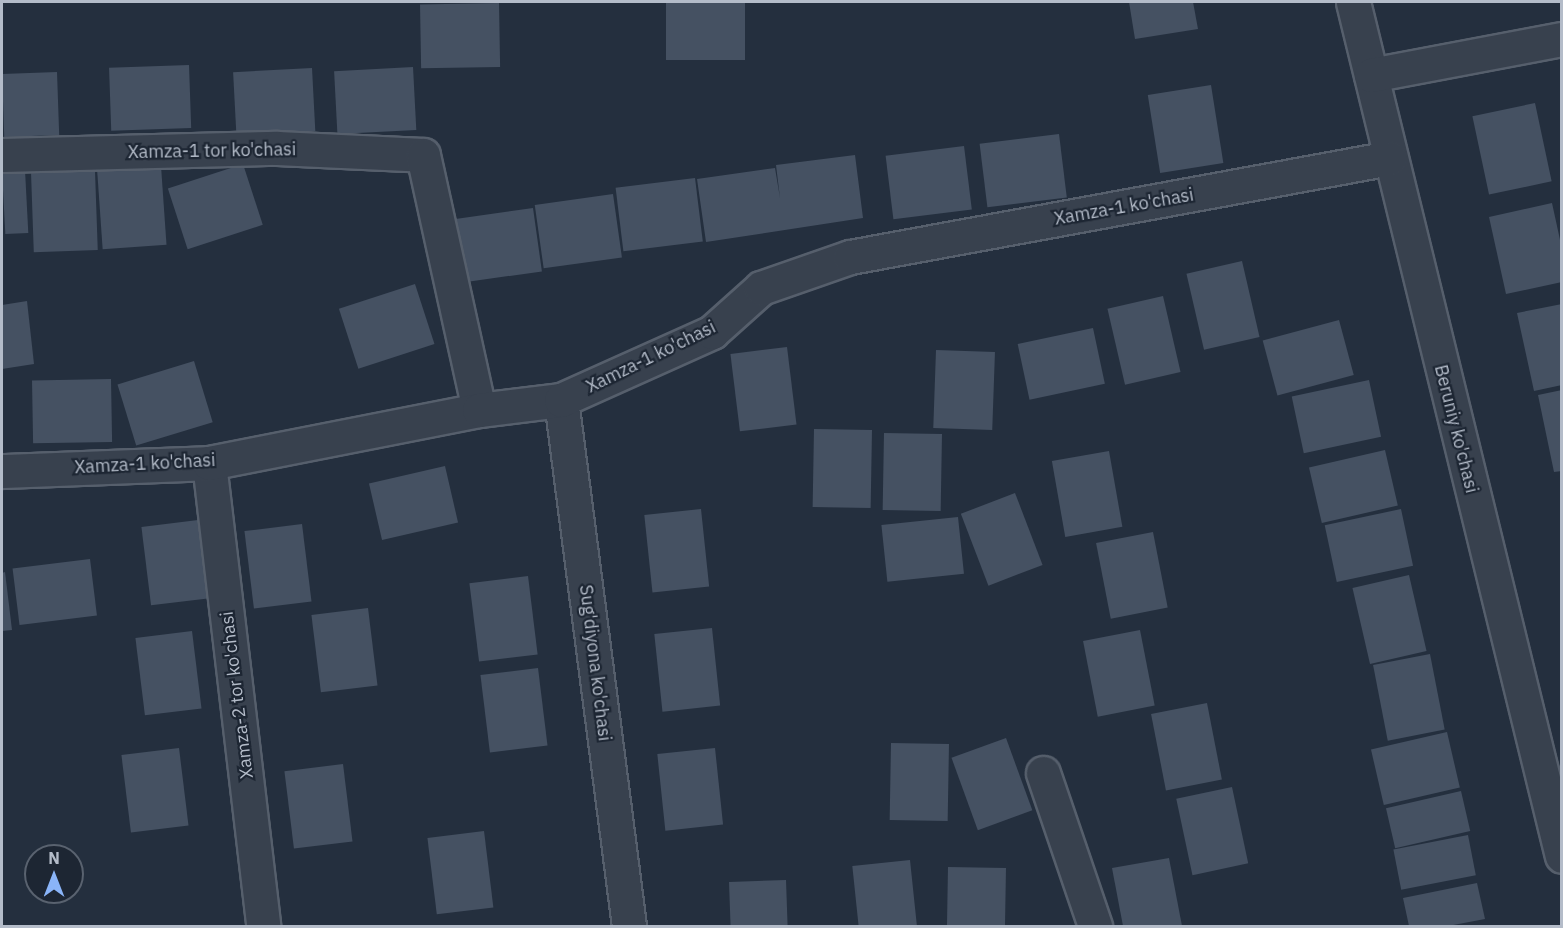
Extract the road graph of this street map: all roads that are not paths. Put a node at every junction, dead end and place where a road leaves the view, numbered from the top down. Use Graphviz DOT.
graph roads {
  1 [pos="1353,2"];
  2 [pos="1562,39"];
  3 [pos="1371,75"];
  4 [pos="2,155"];
  5 [pos="1390,158"];
  6 [pos="561,400"];
  7 [pos="479,410"];
  8 [pos="209,464"];
  9 [pos="2,471"];
  10 [pos="1043,773"];
  11 [pos="1562,856"];
  12 [pos="262,927"];
  13 [pos="629,927"];
  14 [pos="1095,927"];
  1 -- 3 [label="street, Beruniy ko'chasi"];
  2 -- 3 [label="street"];
  3 -- 5 [label="street, Beruniy ko'chasi"];
  4 -- 7 [label="street, Xamza-1 tor ko'chasi"];
  5 -- 6 [label="street, Xamza-1 ko'chasi"];
  5 -- 11 [label="street, Beruniy ko'chasi"];
  6 -- 7 [label="street, Xamza-1 ko'chasi"];
  6 -- 13 [label="street, Sug'diyona ko'chasi"];
  7 -- 8 [label="street, Xamza-1 ko'chasi"];
  8 -- 9 [label="street, Xamza-1 ko'chasi"];
  8 -- 12 [label="street, Xamza-2 tor ko'chasi"];
  10 -- 14 [label="street"];
}
